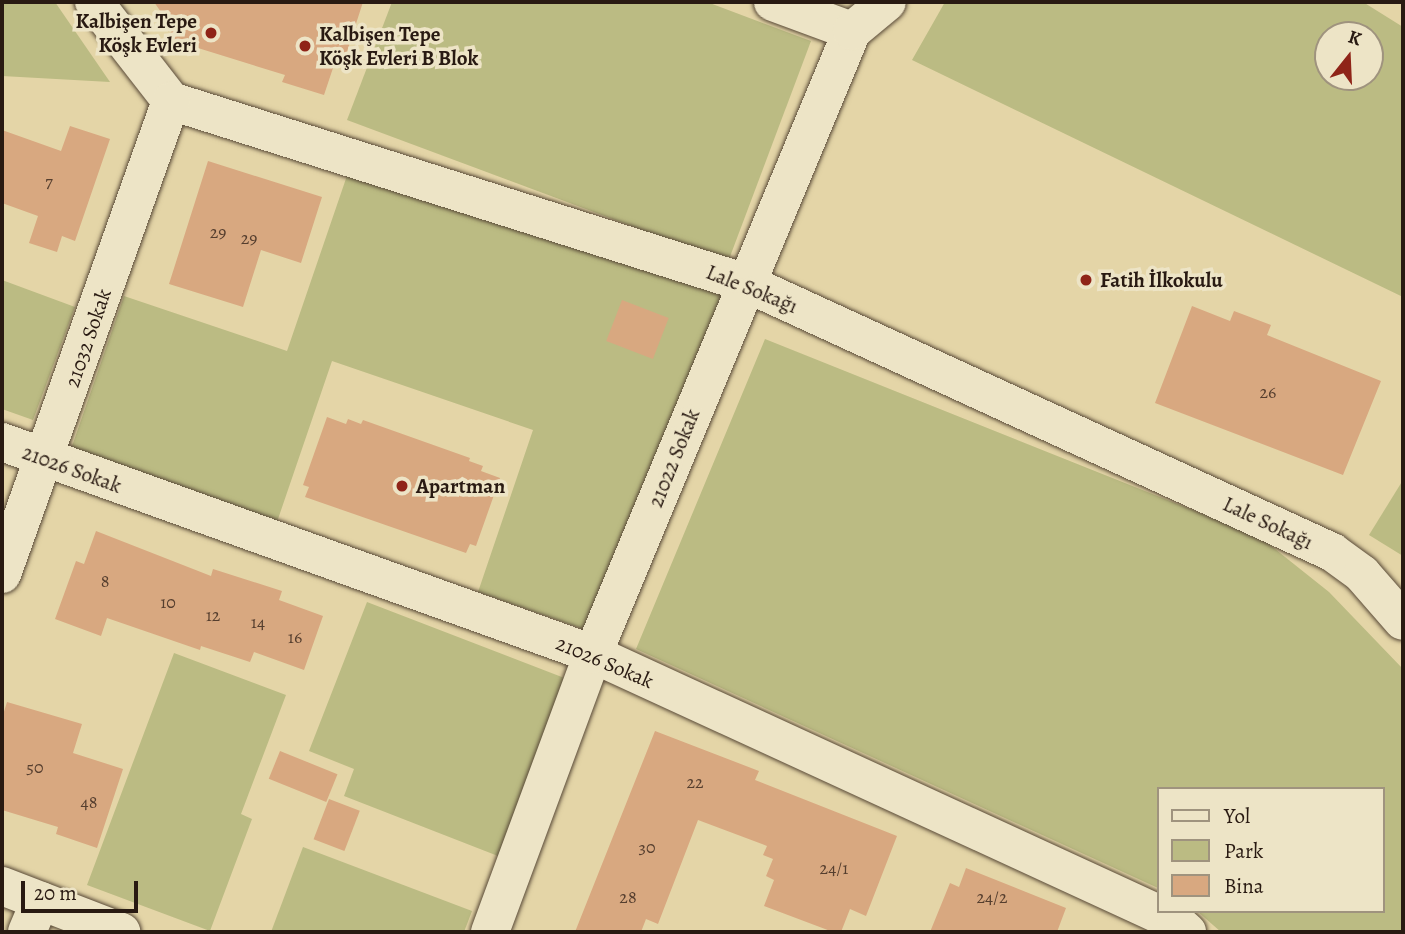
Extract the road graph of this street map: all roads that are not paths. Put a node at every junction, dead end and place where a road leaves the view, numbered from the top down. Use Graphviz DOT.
graph roads {
  1 [pos="93,2"];
  2 [pos="773,2"];
  3 [pos="887,2"];
  4 [pos="852,31"];
  5 [pos="171,101"];
  6 [pos="746,283"];
  7 [pos="2,442"];
  8 [pos="46,460"];
  9 [pos="2,575"];
  10 [pos="1403,621"];
  11 [pos="593,654"];
  12 [pos="2,886"];
  13 [pos="1156,913"];
  14 [pos="1156,913"];
  15 [pos="34,916"];
  16 [pos="121,932"];
  17 [pos="490,932"];
  18 [pos="1187,932"];
  1 -- 5 [label="street"];
  2 -- 4 [label="street"];
  3 -- 4 [label="street, 21022 Sokak"];
  4 -- 6 [label="street, 21022 Sokak"];
  5 -- 6 [label="street, Lale Sokağı"];
  5 -- 8 [label="street, 21032 Sokak"];
  6 -- 10 [label="street, Lale Sokağı"];
  6 -- 11 [label="street, 21022 Sokak"];
  7 -- 8 [label="street, 21026 Sokak"];
  8 -- 9 [label="street, 21032 Sokak"];
  8 -- 11 [label="street, 21026 Sokak"];
  11 -- 13 [label="street, 21026 Sokak"];
  11 -- 17 [label="street, 21022 Sokak"];
  12 -- 15 [label="street"];
  14 -- 18 [label="street, 21026 Sokak"];
  15 -- 16 [label="street"];
}
